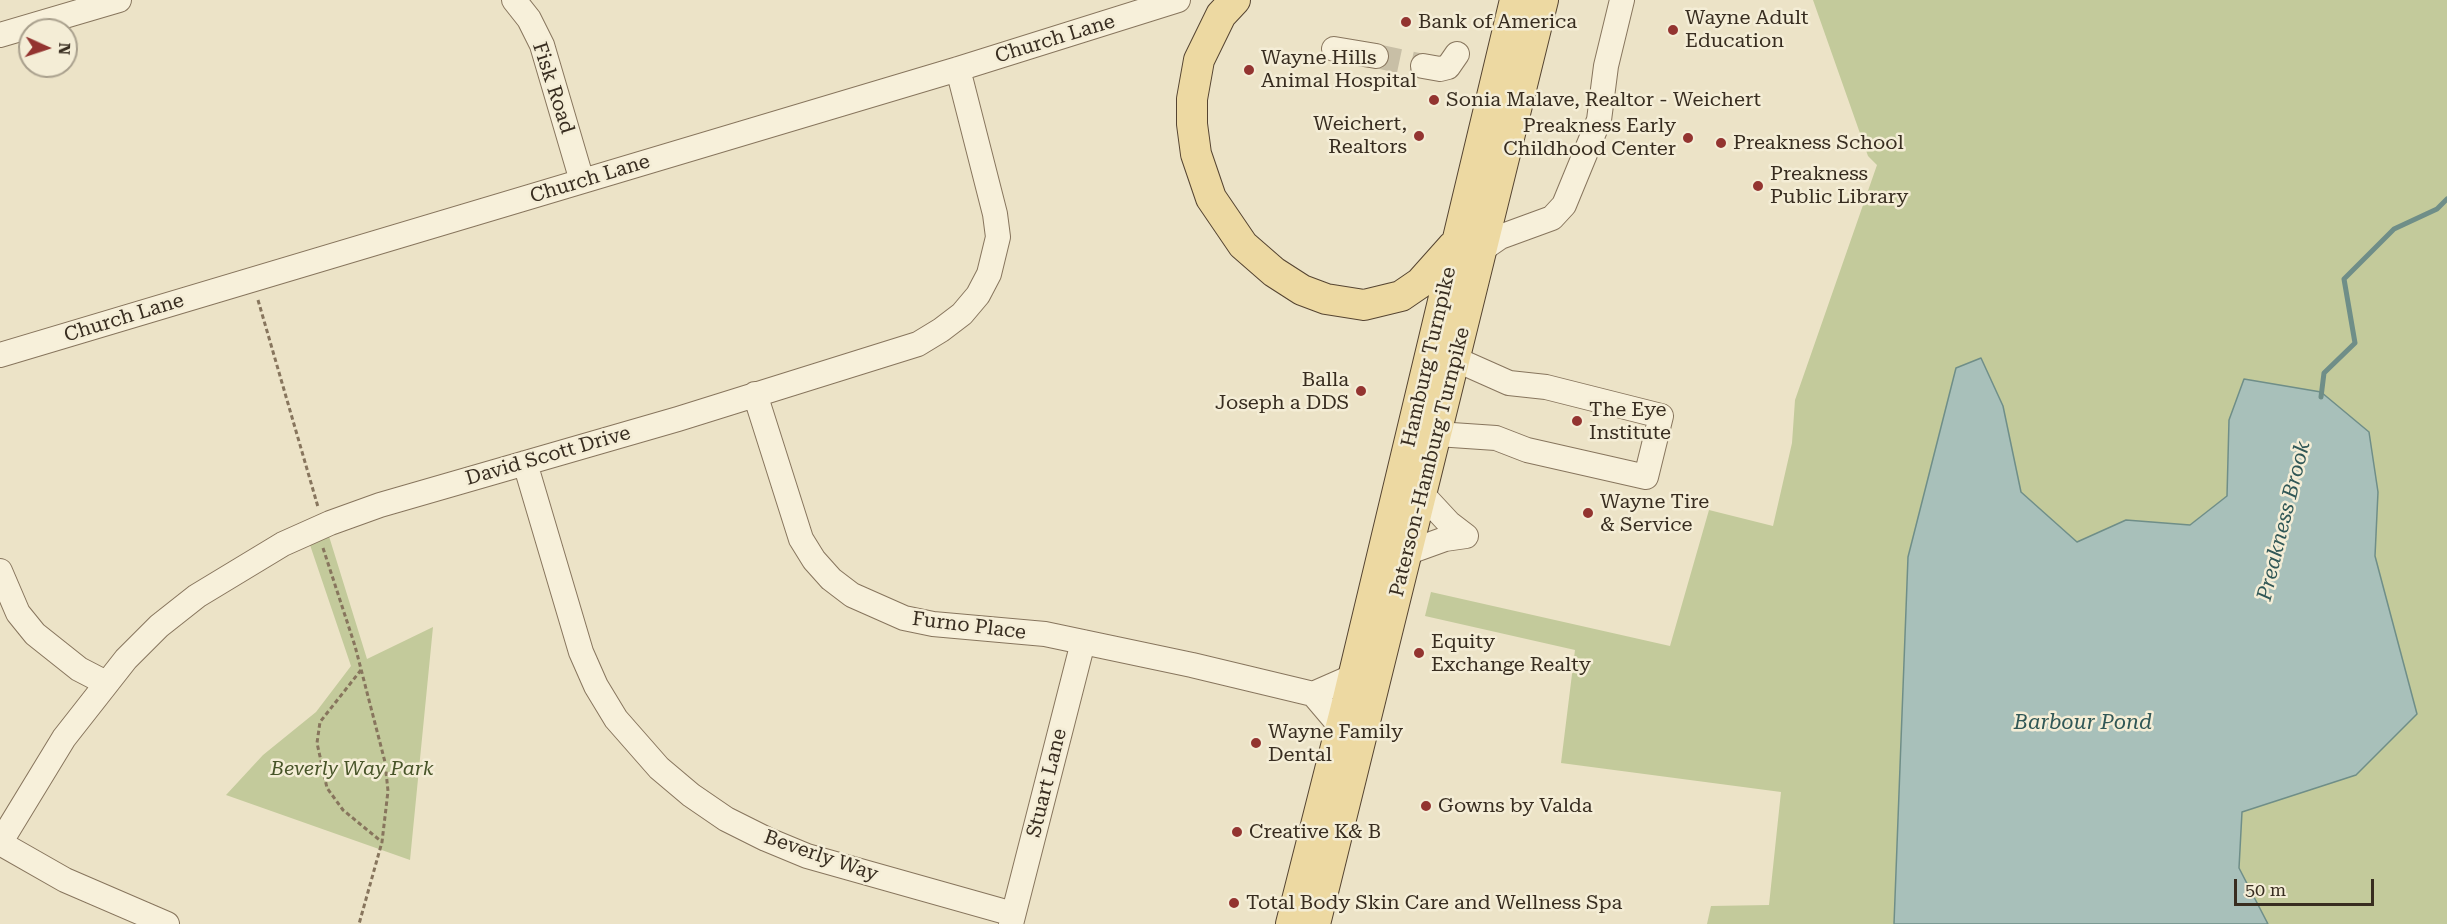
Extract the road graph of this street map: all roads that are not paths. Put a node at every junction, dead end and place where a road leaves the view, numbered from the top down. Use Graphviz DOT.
graph roads {
  1 [pos="119,0"];
  2 [pos="514,0"];
  3 [pos="1178,0"];
  4 [pos="1235,0"];
  5 [pos="1515,0"];
  6 [pos="1543,0"];
  7 [pos="1622,0"];
  8 [pos="0,35"];
  9 [pos="1334,49"];
  10 [pos="1456,54"];
  11 [pos="1376,56"];
  12 [pos="1424,66"];
  13 [pos="958,69"];
  14 [pos="582,181"];
  15 [pos="1470,245"];
  16 [pos="0,355"];
  17 [pos="1455,359"];
  18 [pos="755,394"];
  19 [pos="1437,434"];
  20 [pos="525,463"];
  21 [pos="1423,495"];
  22 [pos="1409,552"];
  23 [pos="0,571"];
  24 [pos="1083,642"];
  25 [pos="1354,676"];
  26 [pos="106,683"];
  27 [pos="1313,694"];
  28 [pos="1341,727"];
  29 [pos="0,843"];
  30 [pos="1012,919"];
  31 [pos="167,924"];
  32 [pos="1291,924"];
  33 [pos="1315,924"];
  1 -- 8 [label="street"];
  2 -- 14 [label="street, Fisk Road"];
  3 -- 13 [label="street, Church Lane"];
  4 -- 15 [label="main road"];
  5 -- 15 [label="main road, Hamburg Turnpike"];
  6 -- 15 [label="main road, Paterson-Hamburg Turnpike"];
  7 -- 15 [label="street"];
  9 -- 11 [label="street"];
  10 -- 12 [label="street"];
  13 -- 14 [label="street, Church Lane"];
  13 -- 18 [label="street, David Scott Drive"];
  14 -- 16 [label="street, Church Lane"];
  15 -- 17 [label="main road, Paterson-Hamburg Turnpike"];
  15 -- 25 [label="main road, Hamburg Turnpike"];
  17 -- 19 [label="main road, Paterson-Hamburg Turnpike"];
  17 -- 19 [label="street"];
  18 -- 20 [label="street, David Scott Drive"];
  18 -- 24 [label="street, Furno Place"];
  19 -- 21 [label="main road, Paterson-Hamburg Turnpike"];
  20 -- 26 [label="street, David Scott Drive"];
  20 -- 30 [label="street, Beverly Way"];
  21 -- 22 [label="main road, Paterson-Hamburg Turnpike"];
  21 -- 22 [label="street"];
  22 -- 33 [label="main road, Paterson-Hamburg Turnpike"];
  23 -- 26 [label="street"];
  24 -- 27 [label="street, Furno Place"];
  24 -- 30 [label="street, Stuart Lane"];
  25 -- 27 [label="street"];
  25 -- 28 [label="main road, Hamburg Turnpike"];
  26 -- 29 [label="street, David Scott Drive"];
  27 -- 28 [label="street"];
  28 -- 32 [label="main road, Hamburg Turnpike"];
  29 -- 31 [label="street"];
}
